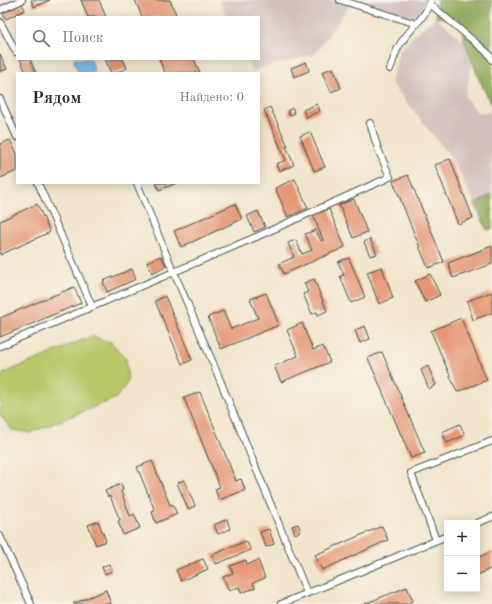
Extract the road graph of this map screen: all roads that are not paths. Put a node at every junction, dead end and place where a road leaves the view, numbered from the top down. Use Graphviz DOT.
graph roads {
  1 [pos="22,0"];
  2 [pos="340,0"];
  3 [pos="431,2"];
  4 [pos="8,3"];
  5 [pos="0,10"];
  6 [pos="0,22"];
  7 [pos="417,24"];
  8 [pos="16,52"];
  9 [pos="492,60"];
  10 [pos="390,69"];
  11 [pos="0,99"];
  12 [pos="370,123"];
  13 [pos="16,135"];
  14 [pos="38,184"];
  15 [pos="137,184"];
  16 [pos="174,272"];
  17 [pos="92,306"];
  18 [pos="0,346"];
  19 [pos="492,441"];
  20 [pos="492,517"];
  21 [pos="480,523"];
  22 [pos="444,537"];
  23 [pos="0,538"];
  24 [pos="436,540"];
  25 [pos="307,593"];
  26 [pos="31,604"];
  27 [pos="281,604"];
  1 -- 4 [label="lane"];
  2 -- 7 [label="lane"];
  3 -- 7 [label="lane"];
  3 -- 9 [label="lane"];
  4 -- 5 [label="lane"];
  6 -- 8 [label="lane"];
  7 -- 10 [label="lane"];
  11 -- 13 [label="lane"];
  12 -- 16 [label="lane"];
  14 -- 17 [label="lane"];
  15 -- 16 [label="lane"];
  16 -- 17 [label="lane"];
  16 -- 25 [label="lane"];
  17 -- 18 [label="lane"];
  19 -- 24 [label="lane"];
  20 -- 21 [label="lane"];
  22 -- 24 [label="lane"];
  23 -- 26 [label="lane"];
  24 -- 25 [label="lane"];
  25 -- 27 [label="lane"];
}
